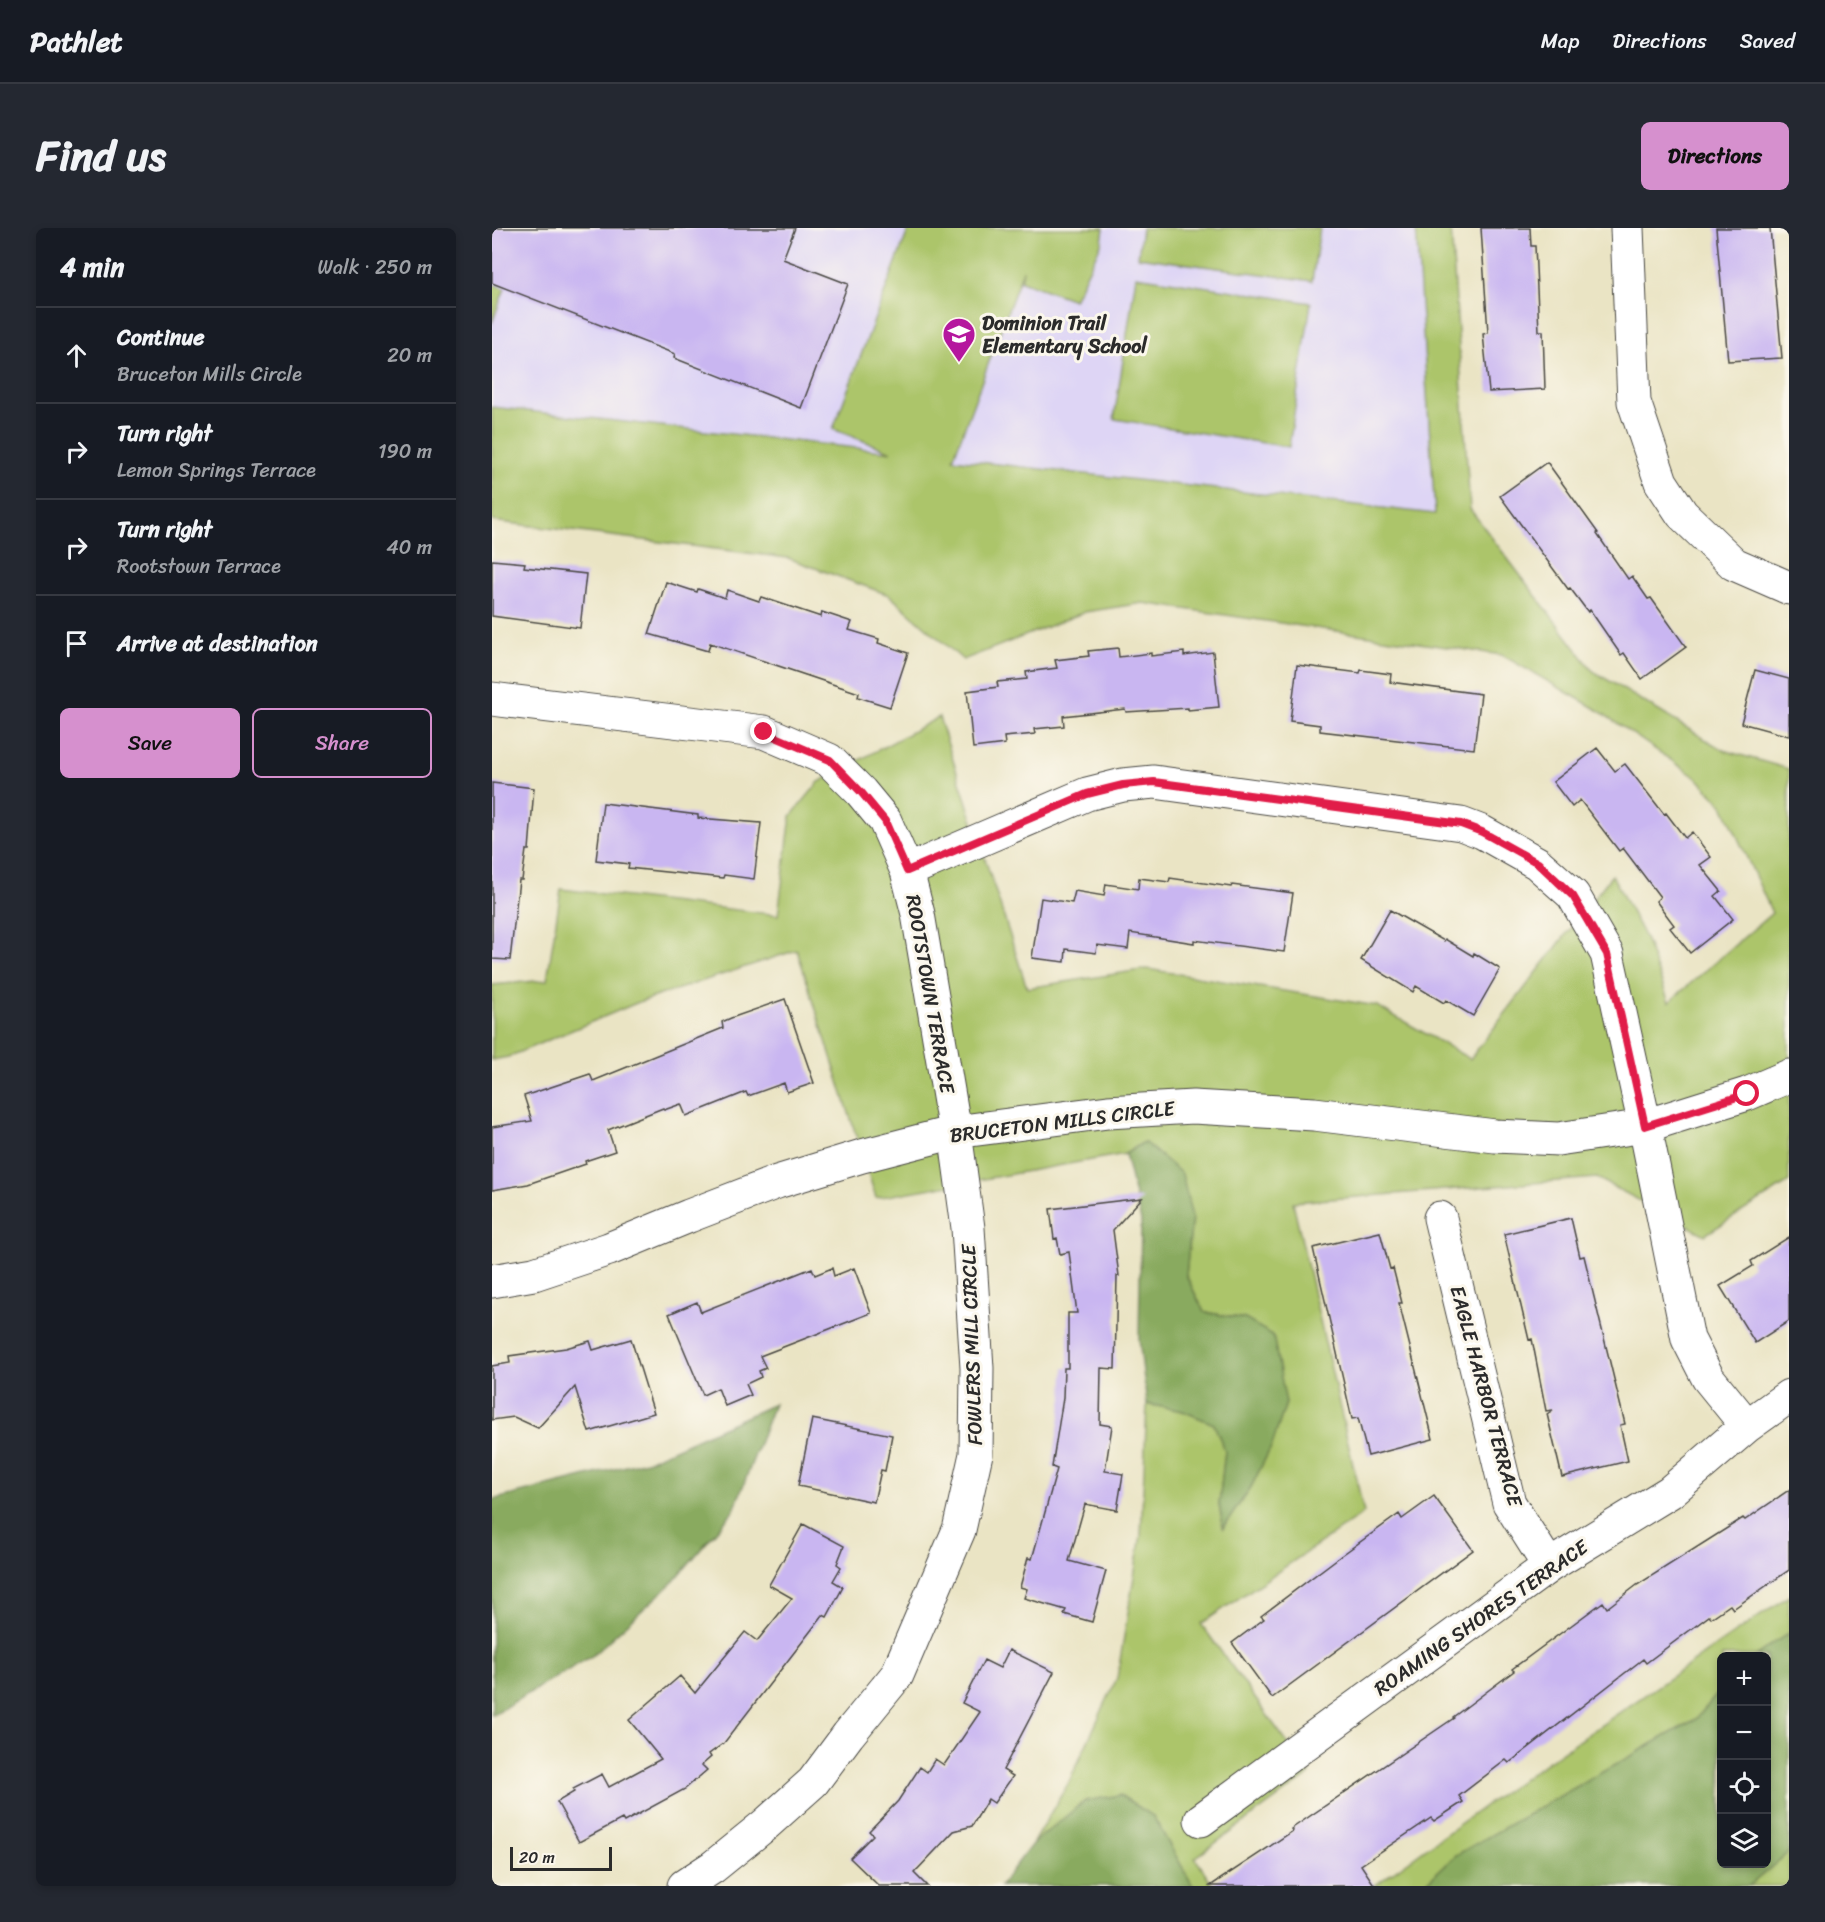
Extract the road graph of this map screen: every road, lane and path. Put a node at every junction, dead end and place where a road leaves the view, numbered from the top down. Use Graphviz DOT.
graph roads {
  1 [pos="1628,228"];
  2 [pos="1789,588"];
  3 [pos="492,699"];
  4 [pos="907,871"];
  5 [pos="1789,1076"];
  6 [pos="1645,1126"];
  7 [pos="955,1132"];
  8 [pos="1440,1218"];
  9 [pos="492,1281"];
  10 [pos="1789,1396"];
  11 [pos="1747,1426"];
  12 [pos="1548,1566"];
  13 [pos="1201,1820"];
  14 [pos="684,1886"];
  1 -- 2 [label="street"];
  3 -- 4 [label="street, ROOTSTOWN TERRACE"];
  4 -- 6 [label="street"];
  4 -- 7 [label="street, ROOTSTOWN TERRACE"];
  5 -- 6 [label="street, BRUCETON MILLS CIRCLE"];
  6 -- 7 [label="street, BRUCETON MILLS CIRCLE"];
  6 -- 11 [label="street"];
  7 -- 9 [label="street, BRUCETON MILLS CIRCLE"];
  7 -- 14 [label="street, FOWLERS MILL CIRCLE"];
  8 -- 12 [label="street, EAGLE HARBOR TERRACE"];
  10 -- 11 [label="street, ROAMING SHORES TERRACE"];
  11 -- 12 [label="street, ROAMING SHORES TERRACE"];
  12 -- 13 [label="street, ROAMING SHORES TERRACE"];
}
